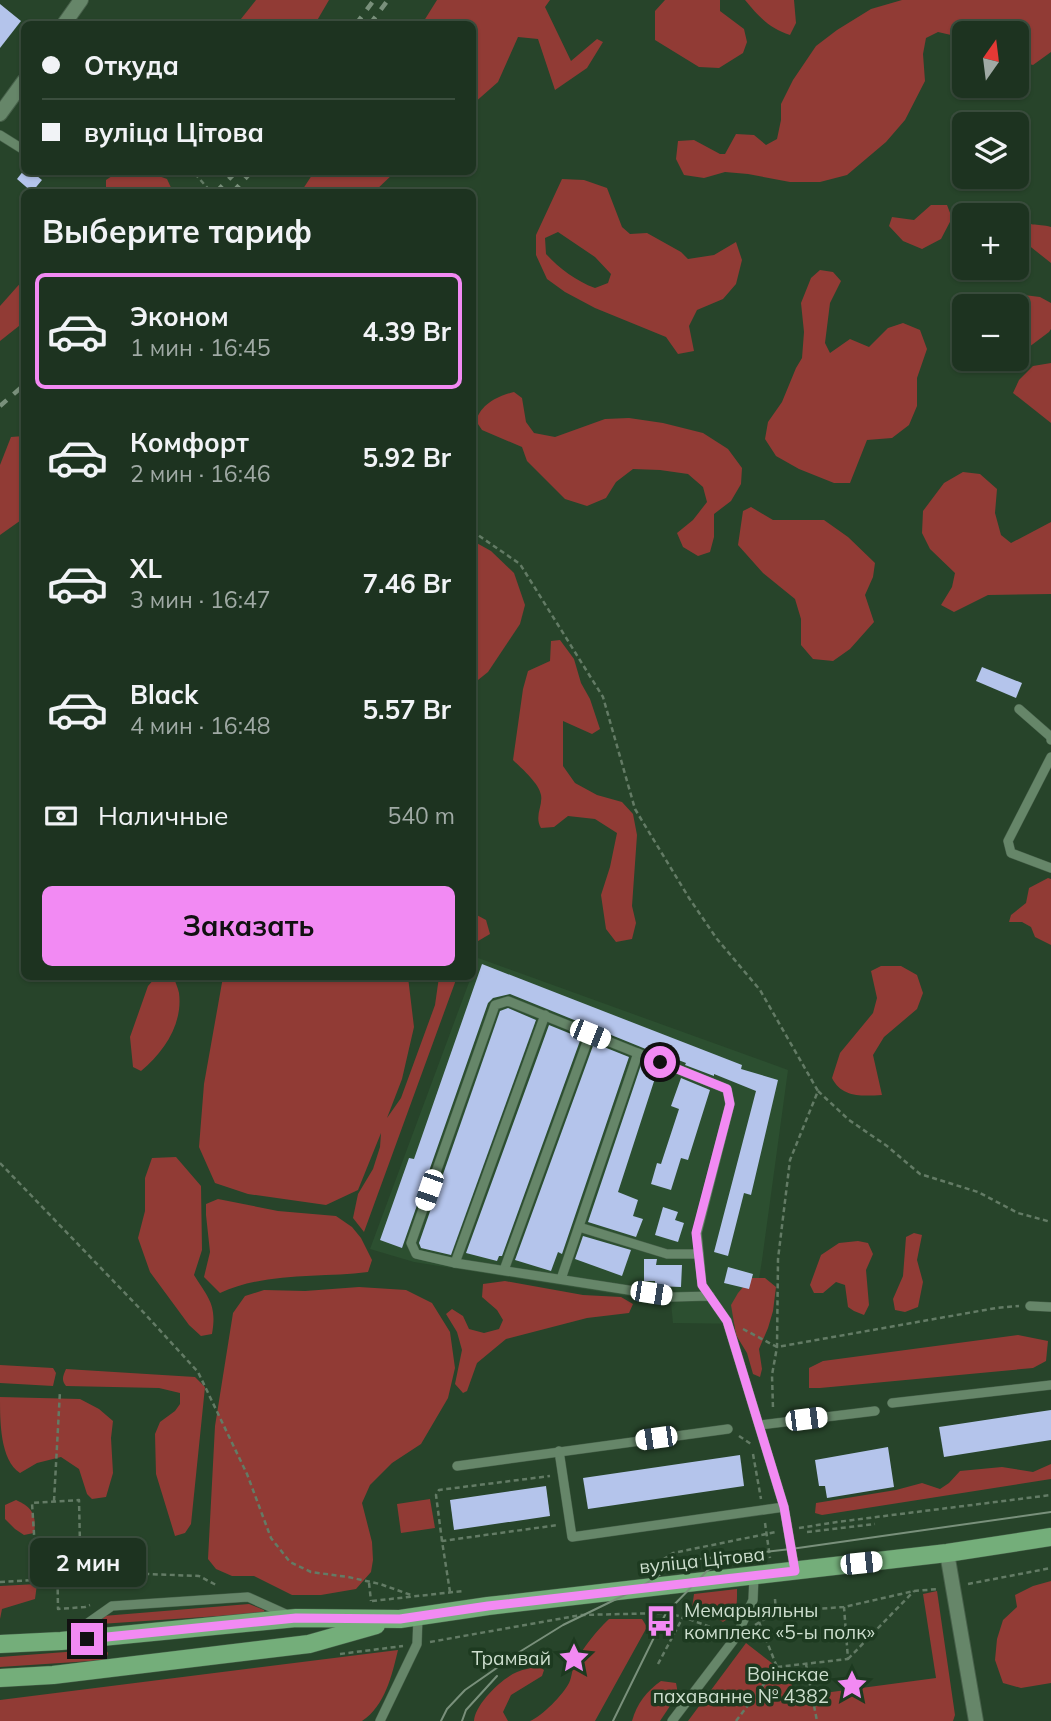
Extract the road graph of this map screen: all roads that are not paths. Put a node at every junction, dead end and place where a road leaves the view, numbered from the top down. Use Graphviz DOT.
graph roads {
  1 [pos="81,0"];
  2 [pos="66,21"];
  3 [pos="21,84"];
  4 [pos="0,114"];
  5 [pos="0,135"];
  6 [pos="21,148"];
  7 [pos="1019,709"];
  8 [pos="1051,740"];
  9 [pos="1051,757"];
  10 [pos="1051,868"];
  11 [pos="545,1015"];
  12 [pos="590,1034"];
  13 [pos="638,1053"];
  14 [pos="579,1227"];
  15 [pos="699,1254"];
  16 [pos="455,1263"];
  17 [pos="504,1270"];
  18 [pos="561,1279"];
  19 [pos="710,1296"];
  20 [pos="1030,1306"];
  21 [pos="1051,1307"];
  22 [pos="1051,1385"];
  23 [pos="892,1402"];
  24 [pos="875,1411"];
  25 [pos="760,1425"];
  26 [pos="728,1429"];
  27 [pos="559,1451"];
  28 [pos="457,1466"];
  29 [pos="784,1507"];
  30 [pos="1051,1537"];
  31 [pos="947,1553"];
  32 [pos="795,1571"];
  33 [pos="754,1576"];
  34 [pos="296,1618"];
  35 [pos="409,1618"];
  36 [pos="61,1641"];
  37 [pos="0,1644"];
  38 [pos="0,1678"];
  39 [pos="380,1721"];
  40 [pos="672,1721"];
  41 [pos="976,1721"];
  1 -- 2 [label="street"];
  3 -- 4 [label="street"];
  5 -- 6 [label="lane"];
  7 -- 8 [label="lane"];
  9 -- 10 [label="lane"];
  11 -- 12 [label="lane"];
  11 -- 16 [label="lane"];
  11 -- 16 [label="lane"];
  12 -- 13 [label="lane"];
  12 -- 17 [label="lane"];
  13 -- 14 [label="lane"];
  13 -- 15 [label="lane"];
  14 -- 15 [label="lane"];
  14 -- 18 [label="lane"];
  15 -- 19 [label="lane"];
  16 -- 17 [label="lane"];
  17 -- 18 [label="lane"];
  18 -- 19 [label="lane"];
  19 -- 25 [label="lane"];
  20 -- 21 [label="lane"];
  22 -- 23 [label="lane"];
  24 -- 25 [label="lane"];
  25 -- 29 [label="lane"];
  26 -- 27 [label="lane"];
  27 -- 28 [label="lane"];
  27 -- 29 [label="lane"];
  29 -- 32 [label="lane"];
  30 -- 31 [label="main road, вуліца Цітова"];
  31 -- 32 [label="main road, вуліца Цітова"];
  31 -- 41 [label="street"];
  32 -- 33 [label="main road, вуліца Цітова"];
  33 -- 35 [label="main road, вуліца Цітова"];
  33 -- 40 [label="lane"];
  34 -- 35 [label="main road, вуліца Цітова"];
  34 -- 36 [label="main road, вуліца Цітова"];
  34 -- 36 [label="lane"];
  35 -- 38 [label="main road, вуліца Цітова"];
  35 -- 39 [label="lane"];
  36 -- 37 [label="main road, вуліца Цітова"];
}
